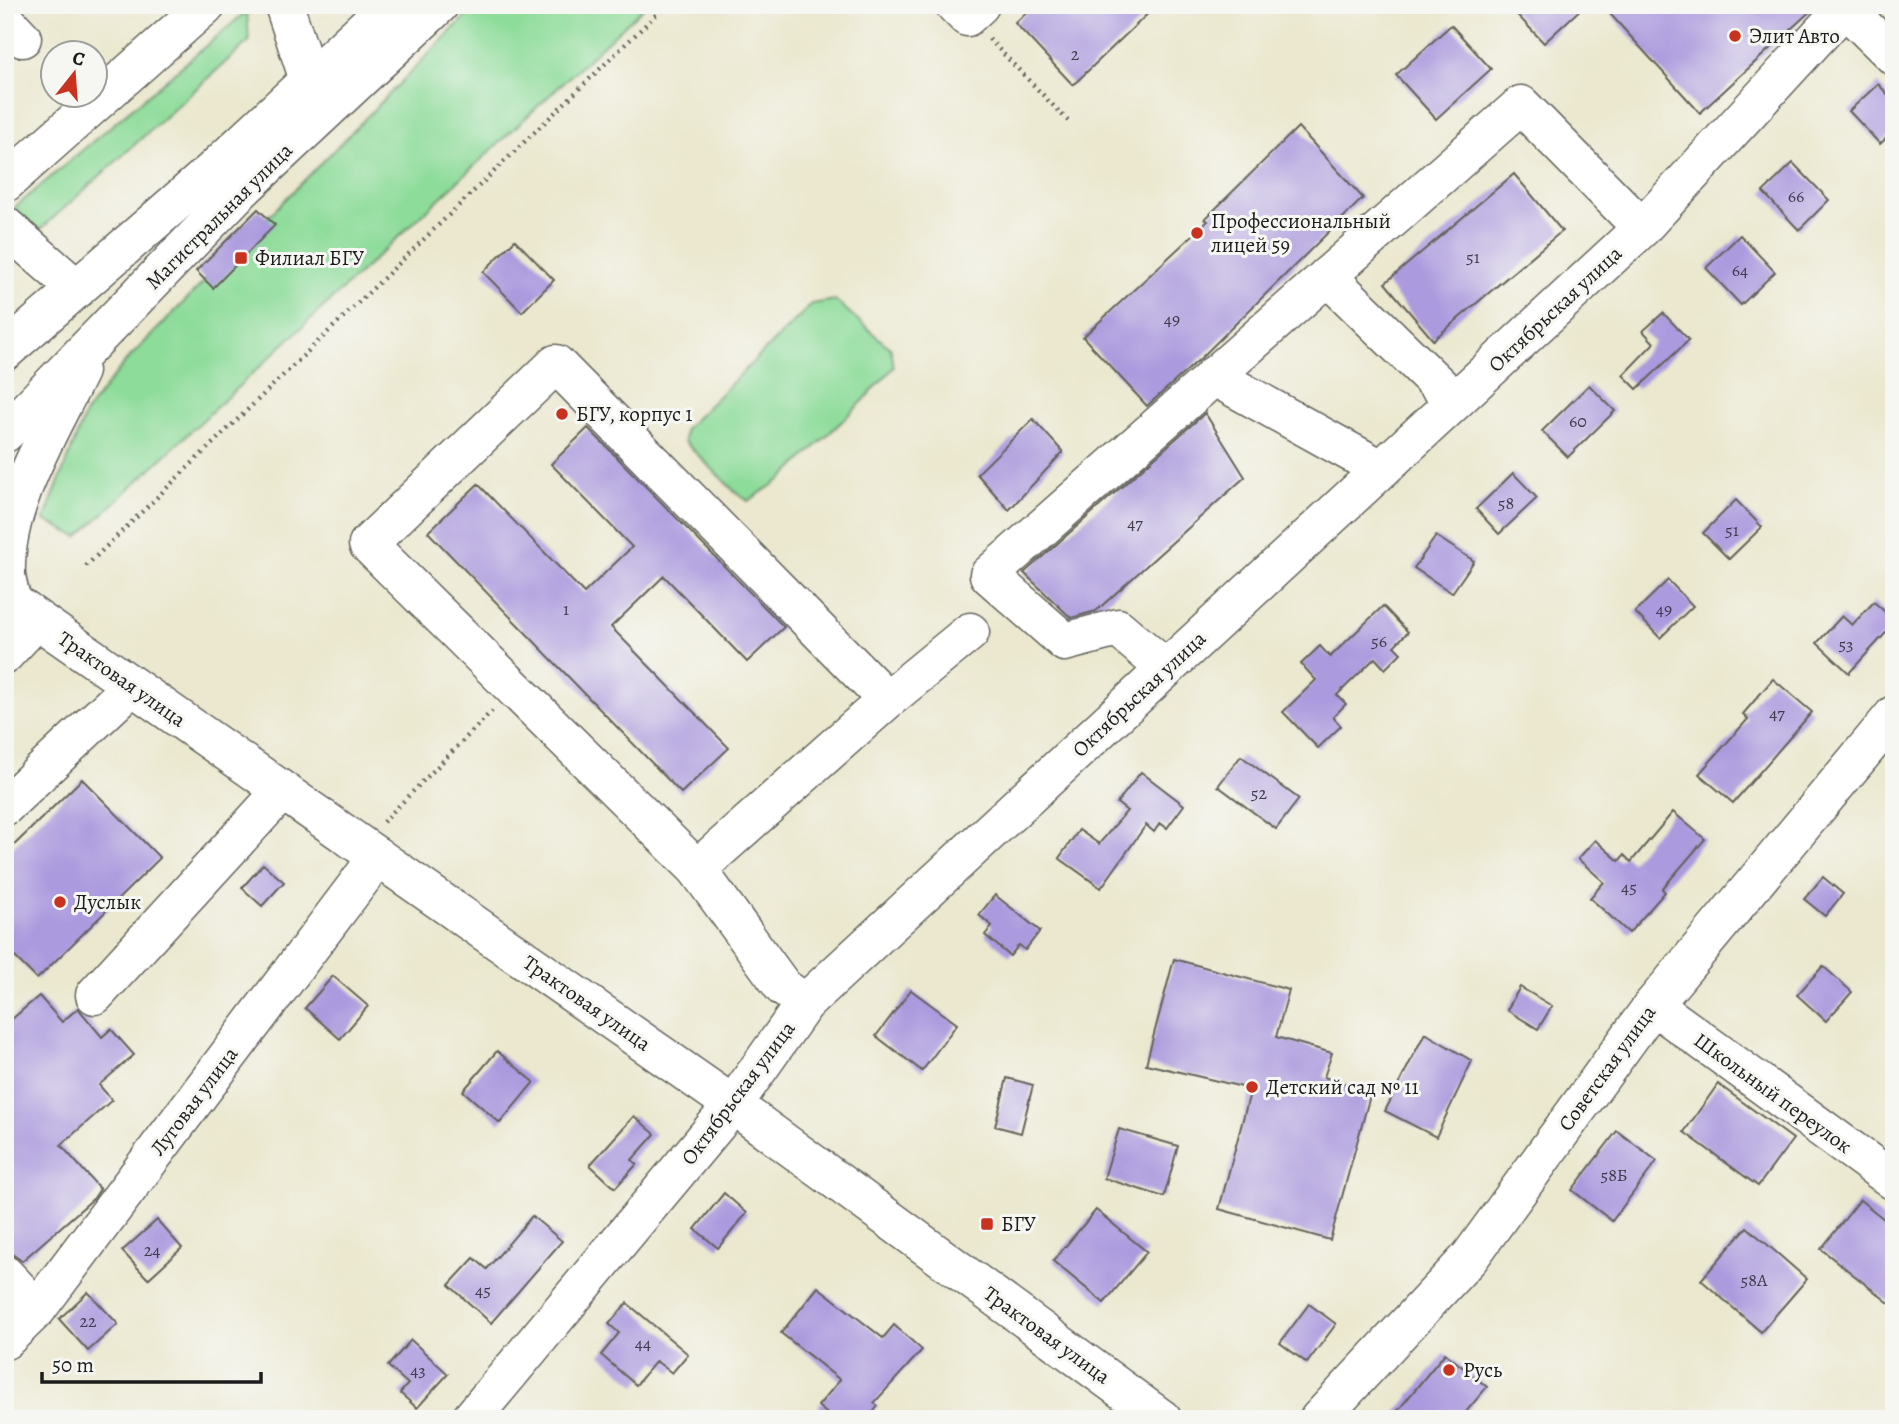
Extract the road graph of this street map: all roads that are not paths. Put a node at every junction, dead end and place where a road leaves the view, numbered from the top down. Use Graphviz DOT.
graph roads {
  1 [pos="206,5"];
  2 [pos="284,5"];
  3 [pos="389,5"];
  4 [pos="439,5"];
  5 [pos="1846,7"];
  6 [pos="1894,56"];
  7 [pos="309,80"];
  8 [pos="5,183"];
  9 [pos="5,226"];
  10 [pos="1642,228"];
  11 [pos="1327,276"];
  12 [pos="77,289"];
  13 [pos="94,341"];
  14 [pos="5,351"];
  15 [pos="1213,376"];
  16 [pos="1455,401"];
  17 [pos="5,433"];
  18 [pos="1381,469"];
  19 [pos="15,605"];
  20 [pos="970,632"];
  21 [pos="5,654"];
  22 [pos="1166,668"];
  23 [pos="132,686"];
  24 [pos="887,700"];
  25 [pos="1894,715"];
  26 [pos="282,791"];
  27 [pos="5,806"];
  28 [pos="370,852"];
  29 [pos="697,869"];
  30 [pos="95,995"];
  31 [pos="805,1003"];
  32 [pos="1653,1005"];
  33 [pos="733,1105"];
  34 [pos="1894,1181"];
  35 [pos="5,1275"];
  36 [pos="37,1309"];
  37 [pos="5,1340"];
  38 [pos="471,1419"];
  39 [pos="1162,1419"];
  40 [pos="1319,1419"];
  1 -- 8 [label="street"];
  2 -- 7 [label="street"];
  3 -- 7 [label="street, Магистральная улица"];
  4 -- 13 [label="street, Магистральная улица"];
  5 -- 6 [label="street"];
  5 -- 10 [label="street, Октябрьская улица"];
  7 -- 12 [label="street, Магистральная улица"];
  9 -- 12 [label="street"];
  10 -- 11 [label="street"];
  10 -- 16 [label="street, Октябрьская улица"];
  11 -- 15 [label="street"];
  11 -- 16 [label="street"];
  12 -- 14 [label="street, Магистральная улица"];
  13 -- 17 [label="street, Магистральная улица"];
  13 -- 19 [label="street"];
  15 -- 18 [label="street"];
  15 -- 22 [label="street"];
  16 -- 18 [label="street, Октябрьская улица"];
  18 -- 22 [label="street, Октябрьская улица"];
  19 -- 21 [label="street"];
  19 -- 23 [label="street, Трактовая улица"];
  20 -- 24 [label="street"];
  22 -- 31 [label="street, Октябрьская улица"];
  23 -- 26 [label="street, Трактовая улица"];
  23 -- 27 [label="street"];
  24 -- 29 [label="street"];
  24 -- 29 [label="street"];
  25 -- 32 [label="street, Советская улица"];
  26 -- 28 [label="street, Трактовая улица"];
  26 -- 30 [label="street"];
  28 -- 33 [label="street, Трактовая улица"];
  28 -- 36 [label="street, Луговая улица"];
  29 -- 31 [label="street"];
  31 -- 33 [label="street, Октябрьская улица"];
  32 -- 34 [label="street, Школьный переулок"];
  32 -- 40 [label="street, Советская улица"];
  33 -- 38 [label="street, Октябрьская улица"];
  33 -- 39 [label="street, Трактовая улица"];
  35 -- 36 [label="street"];
  36 -- 37 [label="street, Луговая улица"];
}
